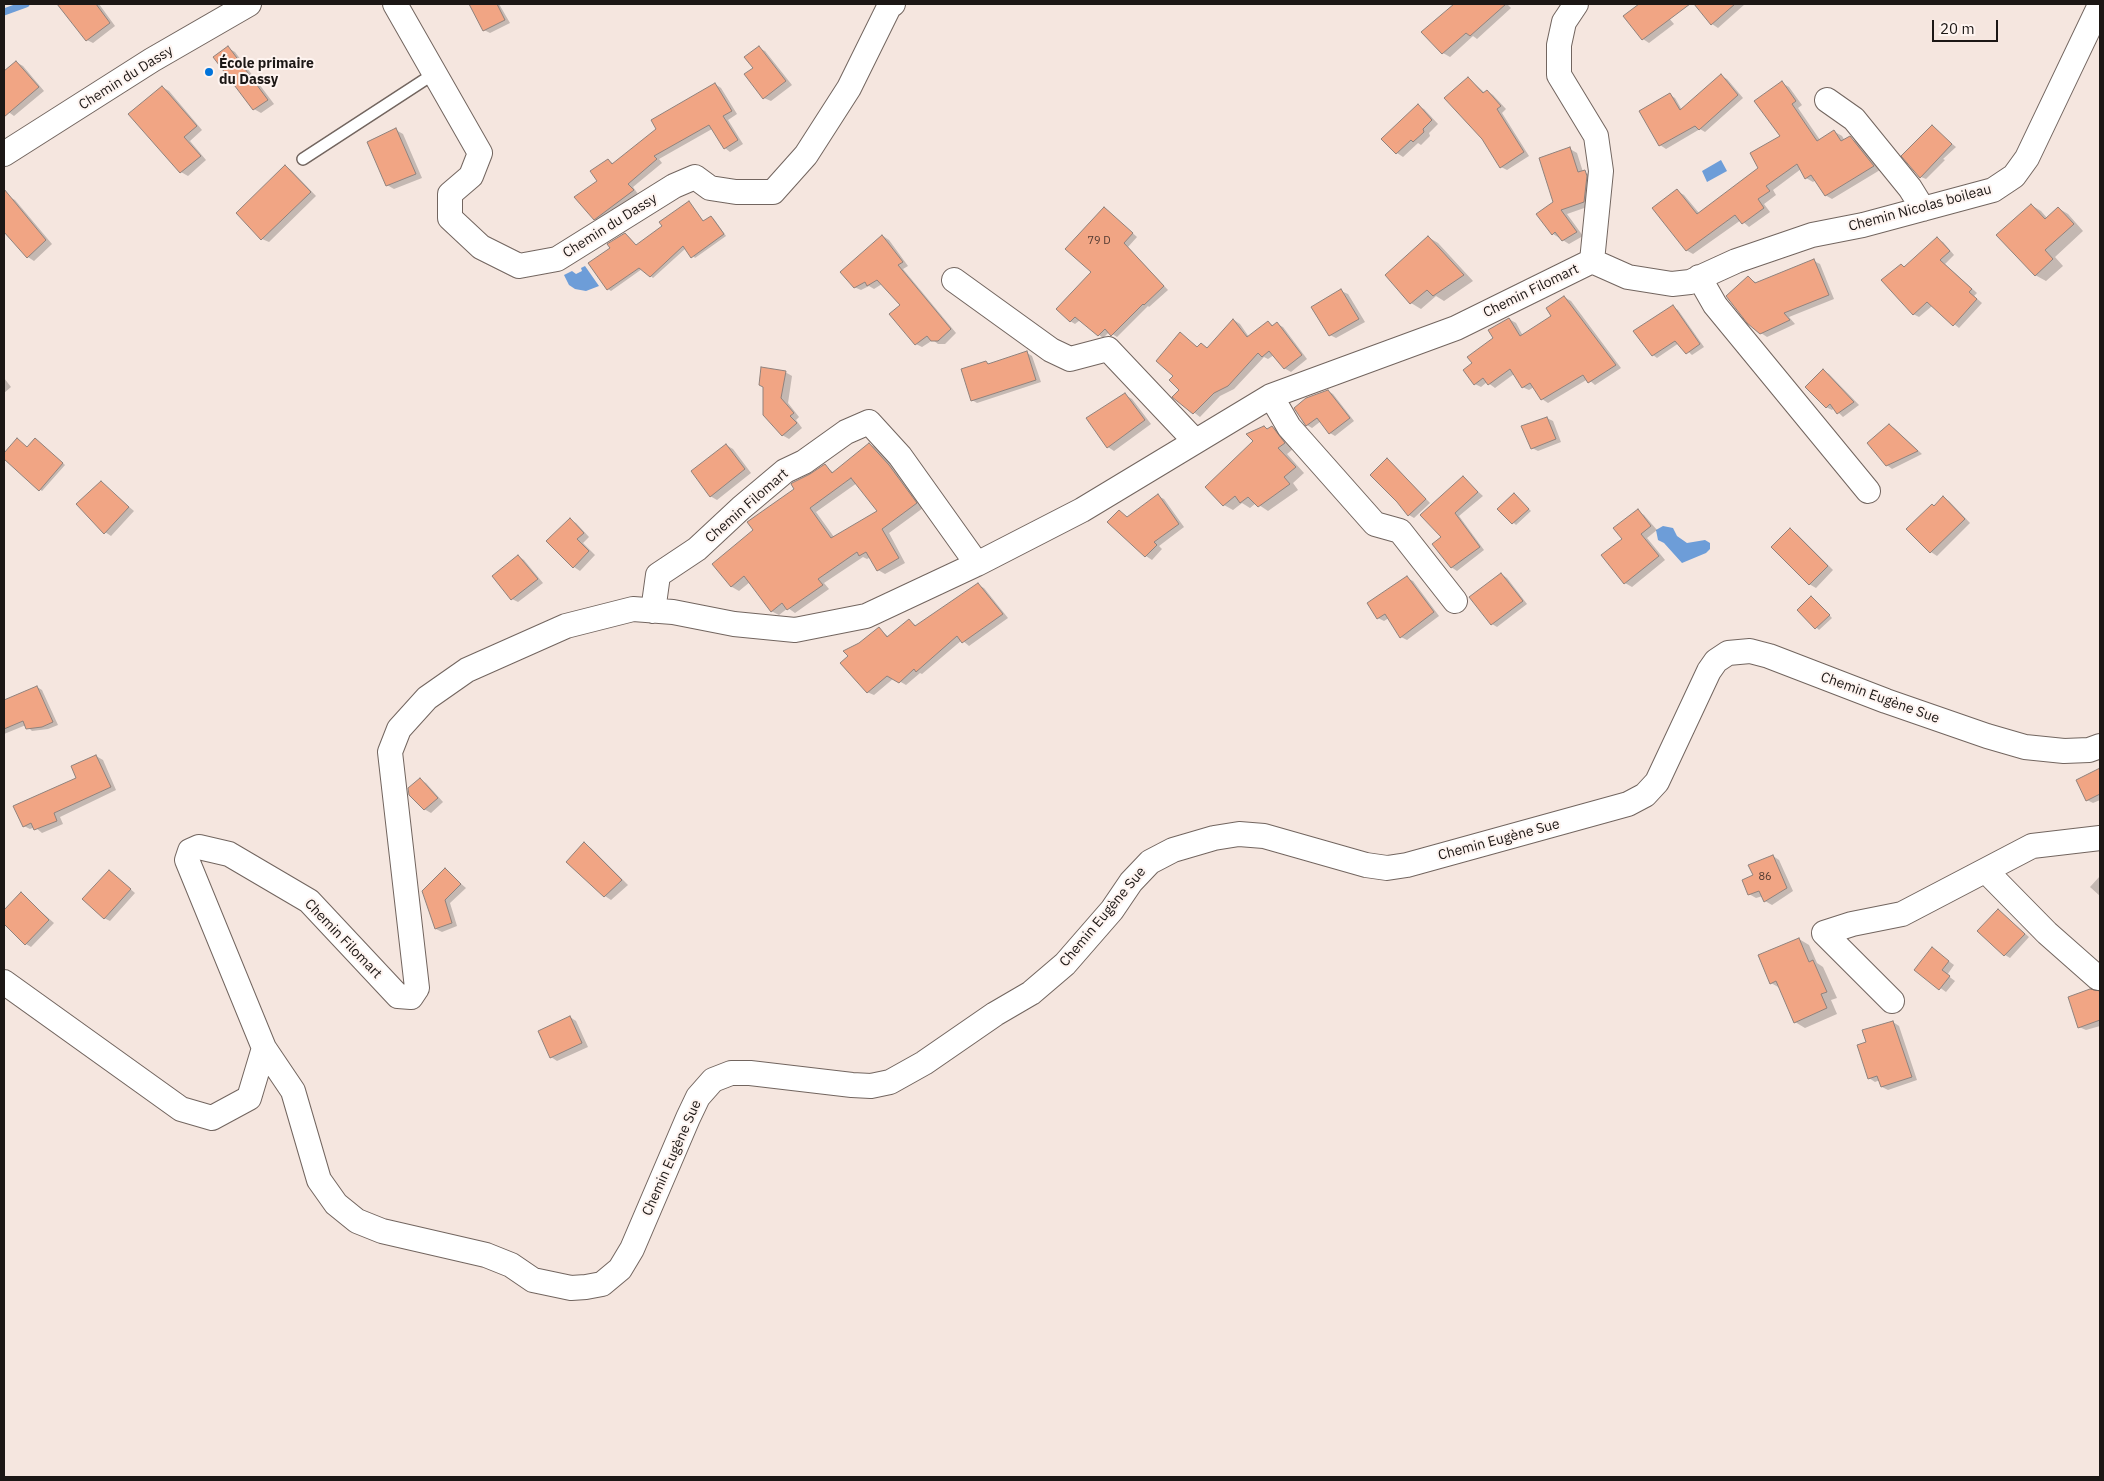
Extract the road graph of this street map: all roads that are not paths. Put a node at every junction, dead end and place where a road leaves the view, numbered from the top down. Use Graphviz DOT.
graph roads {
  1 [pos="249,4"];
  2 [pos="395,4"];
  3 [pos="893,4"];
  4 [pos="1576,4"];
  5 [pos="2100,5"];
  6 [pos="435,73"];
  7 [pos="1827,100"];
  8 [pos="4,154"];
  9 [pos="303,159"];
  10 [pos="1923,209"];
  11 [pos="1592,261"];
  12 [pos="1699,277"];
  13 [pos="954,280"];
  14 [pos="1270,396"];
  15 [pos="1195,441"];
  16 [pos="1868,491"];
  17 [pos="977,564"];
  18 [pos="1455,601"];
  19 [pos="653,611"];
  20 [pos="2100,746"];
  21 [pos="2100,838"];
  22 [pos="1986,871"];
  23 [pos="2098,978"];
  24 [pos="4,982"];
  25 [pos="1892,1002"];
  26 [pos="264,1048"];
  1 -- 8 [label="street, Chemin du Dassy"];
  2 -- 6 [label="street, Chemin du Dassy"];
  3 -- 6 [label="street, Chemin du Dassy"];
  4 -- 11 [label="street, Chemin Filomart"];
  5 -- 10 [label="street, Chemin Nicolas boileau"];
  6 -- 9 [label="lane"];
  7 -- 10 [label="street"];
  10 -- 12 [label="street, Chemin Nicolas boileau"];
  11 -- 12 [label="street, Chemin Nicolas boileau"];
  11 -- 14 [label="street, Chemin Filomart"];
  12 -- 16 [label="street"];
  13 -- 15 [label="street"];
  14 -- 15 [label="street, Chemin Filomart"];
  14 -- 18 [label="street"];
  15 -- 17 [label="street, Chemin Filomart"];
  17 -- 19 [label="street, Chemin Filomart"];
  17 -- 19 [label="street, Chemin Filomart"];
  19 -- 26 [label="street, Chemin Filomart"];
  20 -- 26 [label="street, Chemin Eugène Sue"];
  21 -- 22 [label="street"];
  22 -- 23 [label="street"];
  22 -- 25 [label="street"];
  24 -- 26 [label="street"];
}
